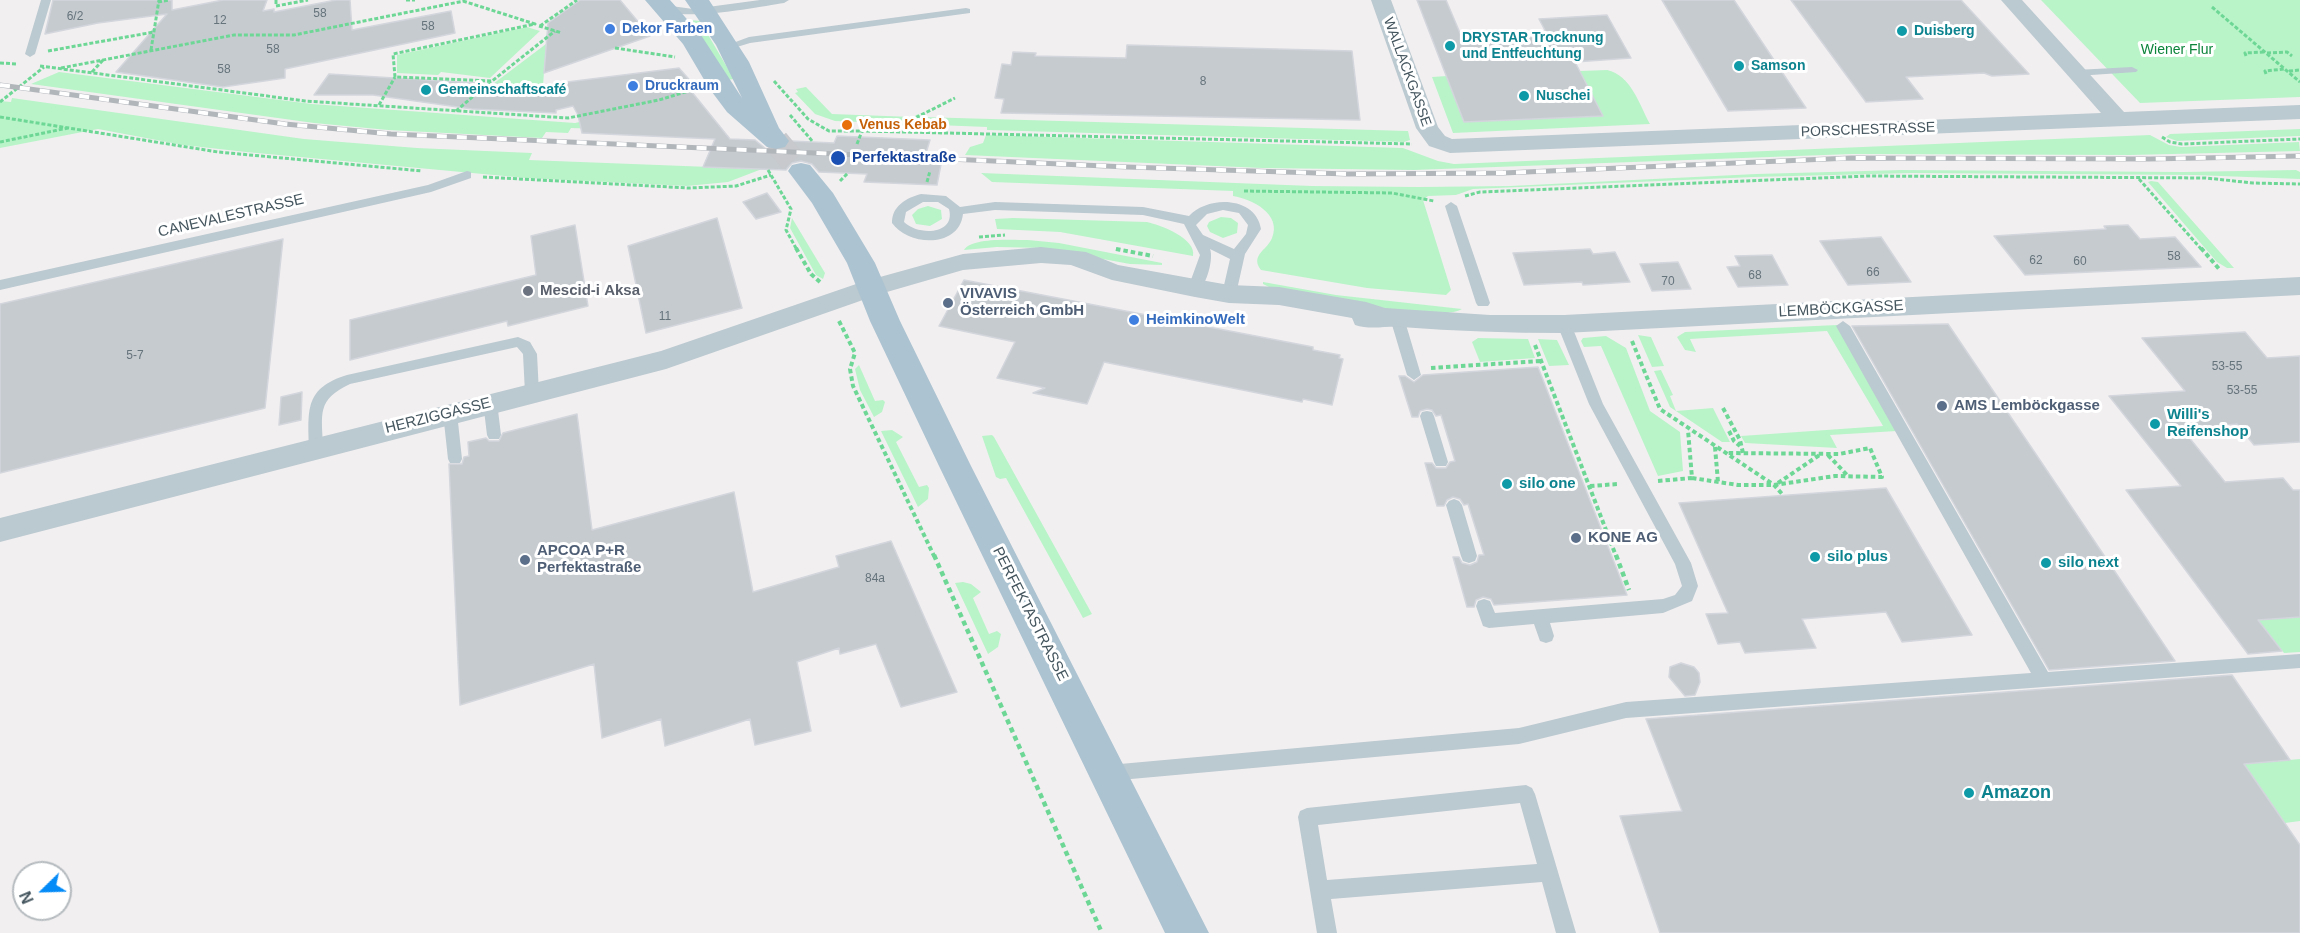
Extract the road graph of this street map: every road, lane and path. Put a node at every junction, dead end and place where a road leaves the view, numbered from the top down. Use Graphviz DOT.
graph roads {
  1 [pos="46,0"];
  2 [pos="169,0"];
  3 [pos="276,0"];
  4 [pos="308,0"];
  5 [pos="406,0"];
  6 [pos="415,0"];
  7 [pos="465,0"];
  8 [pos="577,0"];
  9 [pos="784,0"];
  10 [pos="1381,0"];
  11 [pos="2011,0"];
  12 [pos="158,1"];
  13 [pos="661,4"];
  14 [pos="701,5"];
  15 [pos="2212,7"];
  16 [pos="966,11"];
  17 [pos="535,24"];
  18 [pos="540,26"];
  19 [pos="555,31"];
  20 [pos="153,32"];
  21 [pos="562,33"];
  22 [pos="738,44"];
  23 [pos="615,48"];
  24 [pos="151,50"];
  25 [pos="2265,52"];
  26 [pos="30,54"];
  27 [pos="2246,56"];
  28 [pos="2292,56"];
  29 [pos="679,58"];
  30 [pos="104,59"];
  31 [pos="18,64"];
  32 [pos="60,68"];
  33 [pos="2132,70"];
  34 [pos="2286,70"];
  35 [pos="2300,70"];
  36 [pos="91,73"];
  37 [pos="2076,73"];
  38 [pos="2266,74"];
  39 [pos="395,77"];
  40 [pos="492,81"];
  41 [pos="2300,82"];
  42 [pos="702,86"];
  43 [pos="955,98"];
  44 [pos="0,102"];
  45 [pos="379,105"];
  46 [pos="456,111"];
  47 [pos="2300,112"];
  48 [pos="0,117"];
  49 [pos="792,119"];
  50 [pos="2118,119"];
  51 [pos="72,127"];
  52 [pos="861,131"];
  53 [pos="888,132"];
  54 [pos="2300,139"];
  55 [pos="1437,141"];
  56 [pos="2254,141"];
  57 [pos="0,142"];
  58 [pos="813,142"];
  59 [pos="857,144"];
  60 [pos="768,170"];
  61 [pos="801,171"];
  62 [pos="468,175"];
  63 [pos="771,175"];
  64 [pos="2139,178"];
  65 [pos="2300,184"];
  66 [pos="1222,206"];
  67 [pos="1451,206"];
  68 [pos="957,211"];
  69 [pos="1191,221"];
  70 [pos="1201,241"];
  71 [pos="1238,259"];
  72 [pos="0,285"];
  73 [pos="2300,286"];
  74 [pos="871,288"];
  75 [pos="1195,288"];
  76 [pos="2238,289"];
  77 [pos="825,293"];
  78 [pos="1229,294"];
  79 [pos="1486,314"];
  80 [pos="1390,318"];
  81 [pos="1623,321"];
  82 [pos="1564,324"];
  83 [pos="1527,325"];
  84 [pos="1842,326"];
  85 [pos="1541,360"];
  86 [pos="1413,372"];
  87 [pos="532,393"];
  88 [pos="490,402"];
  89 [pos="1723,408"];
  90 [pos="450,413"];
  91 [pos="1427,416"];
  92 [pos="1729,431"];
  93 [pos="494,435"];
  94 [pos="1715,446"];
  95 [pos="1740,446"];
  96 [pos="316,447"];
  97 [pos="1725,453"];
  98 [pos="1743,453"];
  99 [pos="1821,454"];
  100 [pos="1828,454"];
  101 [pos="455,459"];
  102 [pos="1441,462"];
  103 [pos="1848,477"];
  104 [pos="1692,478"];
  105 [pos="1718,482"];
  106 [pos="1774,485"];
  107 [pos="1783,495"];
  108 [pos="1454,505"];
  109 [pos="0,530"];
  110 [pos="1469,556"];
  111 [pos="1484,606"];
  112 [pos="1636,609"];
  113 [pos="1540,617"];
  114 [pos="1546,636"];
  115 [pos="2300,661"];
  116 [pos="2044,680"];
  117 [pos="1109,773"];
  118 [pos="1548,872"];
  119 [pos="1320,890"];
  120 [pos="1102,933"];
  121 [pos="1188,933"];
  122 [pos="1327,933"];
  123 [pos="1566,933"];
  1 -- 26 [label="lane"];
  2 -- 12 [label="path"];
  3 -- 4 [label="path"];
  5 -- 6 [label="path"];
  7 -- 17 [label="path"];
  7 -- 24 [label="path"];
  8 -- 18 [label="path"];
  9 -- 14 [label="lane"];
  10 -- 55 [label="street, WALLACKGASSE"];
  11 -- 37 [label="street"];
  12 -- 20 [label="path"];
  13 -- 14 [label="lane"];
  13 -- 22 [label="main road"];
  14 -- 22 [label="main road"];
  15 -- 25 [label="path"];
  16 -- 22 [label="lane"];
  17 -- 18 [label="path"];
  17 -- 39 [label="path"];
  18 -- 19 [label="path"];
  19 -- 21 [label="path"];
  19 -- 40 [label="path"];
  20 -- 24 [label="path"];
  20 -- 26 [label="path"];
  22 -- 52 [label="path"];
  23 -- 29 [label="path"];
  24 -- 30 [label="path"];
  25 -- 27 [label="path"];
  25 -- 28 [label="path"];
  25 -- 34 [label="path"];
  26 -- 31 [label="path"];
  30 -- 32 [label="path"];
  30 -- 36 [label="path"];
  32 -- 36 [label="path"];
  32 -- 44 [label="path"];
  33 -- 37 [label="lane"];
  34 -- 35 [label="path"];
  34 -- 38 [label="path"];
  34 -- 41 [label="path"];
  36 -- 45 [label="path"];
  37 -- 50 [label="street"];
  39 -- 40 [label="path"];
  39 -- 45 [label="path"];
  40 -- 46 [label="path"];
  42 -- 46 [label="path"];
  43 -- 53 [label="path"];
  45 -- 46 [label="path"];
  47 -- 50 [label="street, PORSCHESTRASSE"];
  48 -- 51 [label="path"];
  49 -- 58 [label="path"];
  50 -- 55 [label="street, PORSCHESTRASSE"];
  51 -- 57 [label="path"];
  51 -- 62 [label="path"];
  52 -- 53 [label="path"];
  52 -- 59 [label="path"];
  53 -- 55 [label="path"];
  54 -- 56 [label="path"];
  60 -- 63 [label="path"];
  61 -- 74 [label="main road, PERFEKTASTRASSE"];
  62 -- 63 [label="path"];
  62 -- 72 [label="lane, CANEVALESTRASSE"];
  63 -- 77 [label="path"];
  64 -- 65 [label="path"];
  64 -- 67 [label="path"];
  64 -- 76 [label="path"];
  66 -- 67 [label="path"];
  66 -- 69 [label="lane"];
  66 -- 71 [label="lane"];
  67 -- 79 [label="lane"];
  68 -- 68 [label="lane"];
  68 -- 69 [label="lane"];
  69 -- 70 [label="lane"];
  70 -- 71 [label="lane"];
  70 -- 75 [label="lane"];
  71 -- 78 [label="lane"];
  73 -- 76 [label="street, LEMBÖCKGASSE"];
  74 -- 75 [label="street, LEMBÖCKGASSE"];
  74 -- 77 [label="street, HERZIGGASSE"];
  74 -- 117 [label="main road, PERFEKTASTRASSE"];
  75 -- 78 [label="street, LEMBÖCKGASSE"];
  76 -- 81 [label="street, LEMBÖCKGASSE"];
  77 -- 87 [label="street, HERZIGGASSE"];
  77 -- 120 [label="path"];
  78 -- 80 [label="street, LEMBÖCKGASSE"];
  79 -- 80 [label="street, LEMBÖCKGASSE"];
  79 -- 83 [label="street, LEMBÖCKGASSE"];
  80 -- 86 [label="lane"];
  81 -- 82 [label="street, LEMBÖCKGASSE"];
  81 -- 94 [label="path"];
  82 -- 83 [label="street, LEMBÖCKGASSE"];
  82 -- 112 [label="lane"];
  83 -- 85 [label="path"];
  84 -- 116 [label="lane"];
  85 -- 86 [label="path"];
  85 -- 112 [label="path"];
  87 -- 88 [label="street, HERZIGGASSE"];
  87 -- 96 [label="lane"];
  88 -- 90 [label="street, HERZIGGASSE"];
  88 -- 93 [label="lane"];
  89 -- 95 [label="path"];
  90 -- 96 [label="street, HERZIGGASSE"];
  90 -- 101 [label="lane"];
  91 -- 102 [label="lane"];
  92 -- 95 [label="path"];
  94 -- 97 [label="path"];
  94 -- 105 [label="path"];
  95 -- 98 [label="path"];
  96 -- 109 [label="street, HERZIGGASSE"];
  97 -- 98 [label="path"];
  97 -- 106 [label="path"];
  98 -- 99 [label="path"];
  99 -- 100 [label="path"];
  99 -- 106 [label="path"];
  100 -- 103 [label="path"];
  100 -- 103 [label="path"];
  103 -- 106 [label="path"];
  104 -- 105 [label="path"];
  105 -- 106 [label="path"];
  106 -- 107 [label="path"];
  108 -- 110 [label="lane"];
  111 -- 113 [label="lane"];
  112 -- 113 [label="lane"];
  113 -- 114 [label="lane"];
  115 -- 116 [label="lane"];
  116 -- 117 [label="lane"];
  117 -- 121 [label="main road, PERFEKTASTRASSE"];
  118 -- 119 [label="lane"];
  118 -- 119 [label="lane"];
  118 -- 123 [label="lane"];
  119 -- 122 [label="lane"];
}
